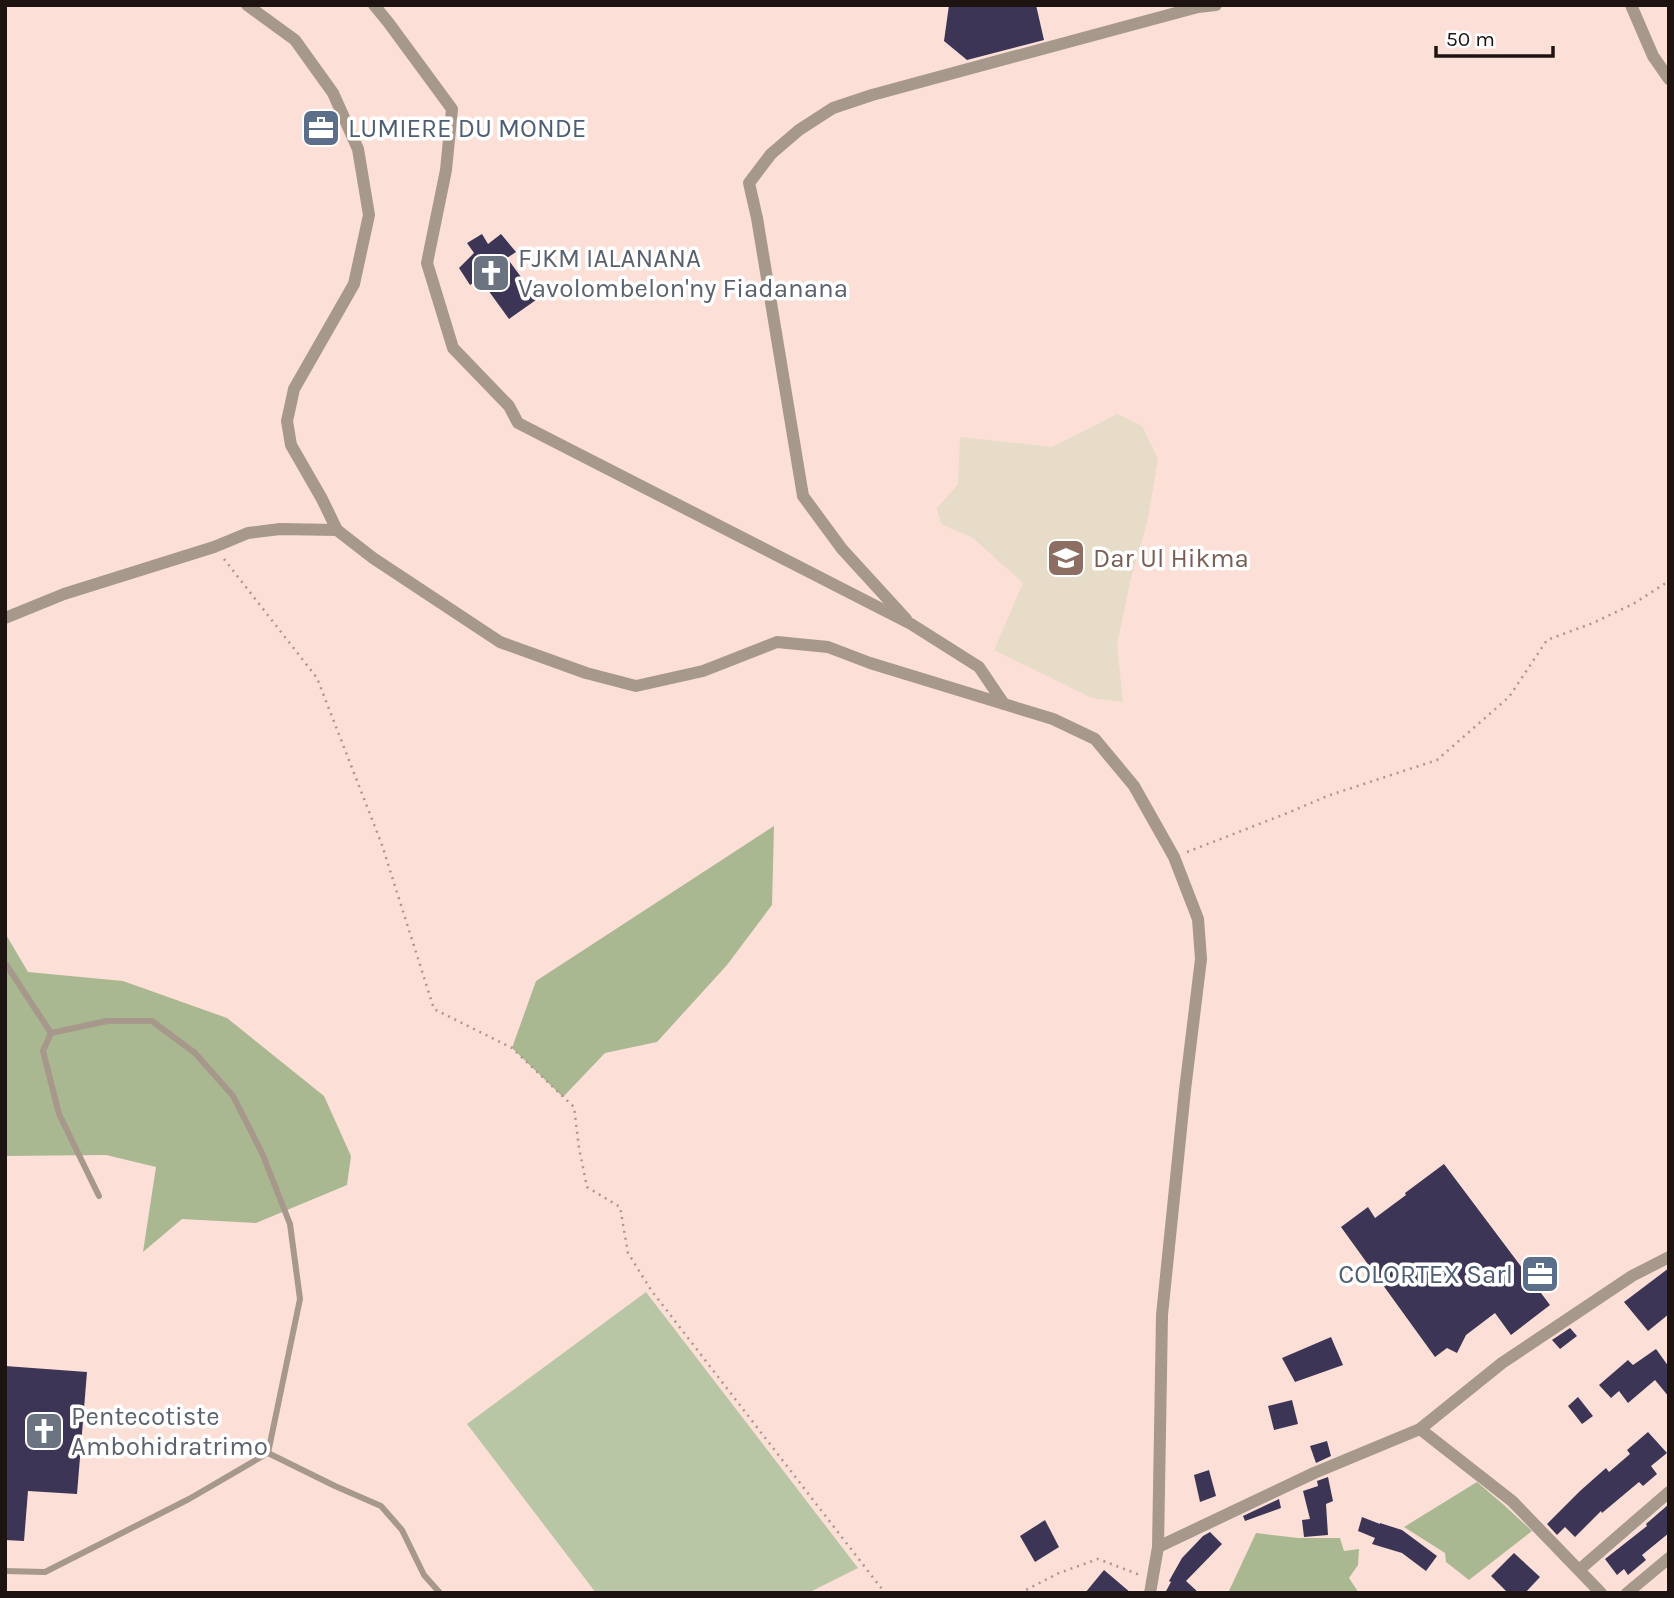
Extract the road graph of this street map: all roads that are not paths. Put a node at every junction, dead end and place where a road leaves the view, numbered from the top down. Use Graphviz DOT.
graph roads {
  1 [pos="247,5"];
  2 [pos="374,5"];
  3 [pos="1216,5"];
  4 [pos="1631,5"];
  5 [pos="1669,79"];
  6 [pos="337,530"];
  7 [pos="5,618"];
  8 [pos="911,624"];
  9 [pos="1004,704"];
  10 [pos="5,963"];
  11 [pos="51,1033"];
  12 [pos="99,1196"];
  13 [pos="1669,1257"];
  14 [pos="1420,1429"];
  15 [pos="268,1453"];
  16 [pos="1669,1492"];
  17 [pos="1158,1547"];
  18 [pos="1669,1558"];
  19 [pos="1579,1570"];
  20 [pos="5,1571"];
  21 [pos="1151,1586"];
  22 [pos="440,1593"];
  23 [pos="1601,1593"];
  24 [pos="1627,1593"];
  1 -- 6 [label="street"];
  2 -- 8 [label="street"];
  3 -- 8 [label="street"];
  4 -- 5 [label="street"];
  6 -- 7 [label="street"];
  6 -- 9 [label="street"];
  8 -- 9 [label="street"];
  9 -- 17 [label="street"];
  10 -- 11 [label="lane"];
  11 -- 12 [label="lane"];
  11 -- 15 [label="lane"];
  13 -- 14 [label="street"];
  14 -- 17 [label="street"];
  14 -- 19 [label="street"];
  15 -- 20 [label="lane"];
  15 -- 22 [label="lane"];
  16 -- 19 [label="street"];
  17 -- 21 [label="street"];
  18 -- 24 [label="street"];
  19 -- 23 [label="street"];
}
